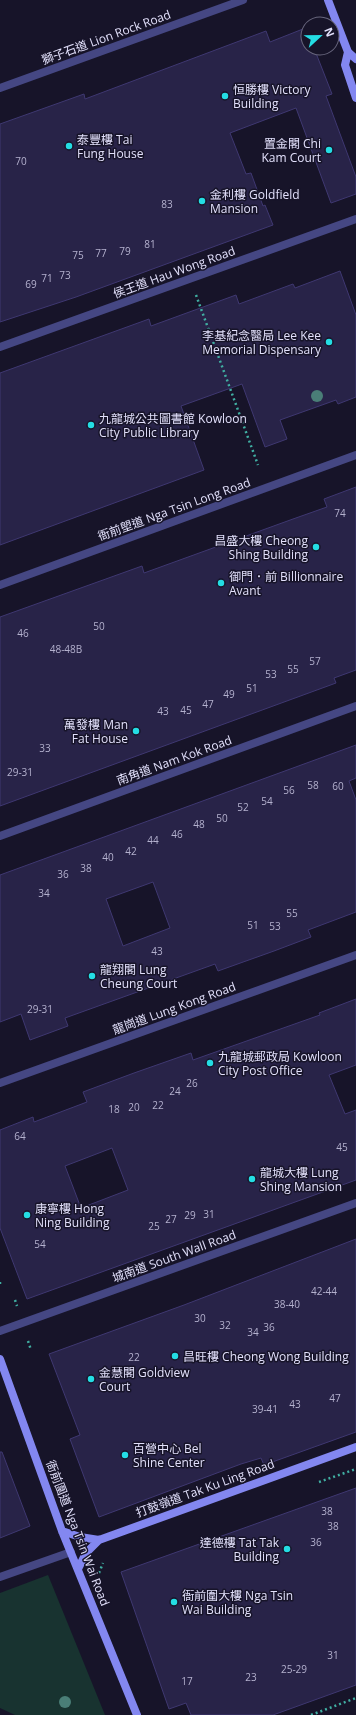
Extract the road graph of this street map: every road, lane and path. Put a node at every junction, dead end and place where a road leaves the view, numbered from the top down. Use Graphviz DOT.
graph roads {
  1 [pos="243,0"];
  2 [pos="328,0"];
  3 [pos="348,52"];
  4 [pos="356,59"];
  5 [pos="0,88"];
  6 [pos="356,98"];
  7 [pos="356,219"];
  8 [pos="196,293"];
  9 [pos="0,347"];
  10 [pos="356,455"];
  11 [pos="258,465"];
  12 [pos="0,585"];
  13 [pos="356,706"];
  14 [pos="0,836"];
  15 [pos="356,955"];
  16 [pos="0,1083"];
  17 [pos="356,1203"];
  18 [pos="0,1332"];
  19 [pos="0,1359"];
  20 [pos="356,1447"];
  21 [pos="62,1531"];
  22 [pos="98,1540"];
  23 [pos="71,1552"];
  24 [pos="78,1569"];
  25 [pos="0,1577"];
  26 [pos="356,1698"];
  27 [pos="137,1715"];
  28 [pos="311,1715"];
  1 -- 5 [label="street, 獅子石道 Lion Rock Road"];
  2 -- 3 [label="street"];
  3 -- 4 [label="street"];
  3 -- 6 [label="street"];
  7 -- 9 [label="street, 侯王道 Hau Wong Road"];
  8 -- 11 [label="path"];
  10 -- 12 [label="street, 衙前塱道 Nga Tsin Long Road"];
  13 -- 14 [label="street, 南角道 Nam Kok Road"];
  15 -- 16 [label="street, 龍崗道 Lung Kong Road"];
  17 -- 18 [label="street, 城南道 South Wall Road"];
  19 -- 21 [label="street, 衙前圍道 Nga Tsin Wai Road"];
  20 -- 22 [label="street, 打鼓嶺道 Tak Ku Ling Road"];
  21 -- 22 [label="street"];
  21 -- 23 [label="street, 衙前圍道 Nga Tsin Wai Road"];
  22 -- 24 [label="street"];
  23 -- 24 [label="street, 衙前圍道 Nga Tsin Wai Road"];
  23 -- 25 [label="street"];
  24 -- 27 [label="street, 衙前圍道 Nga Tsin Wai Road"];
  26 -- 28 [label="path"];
}
